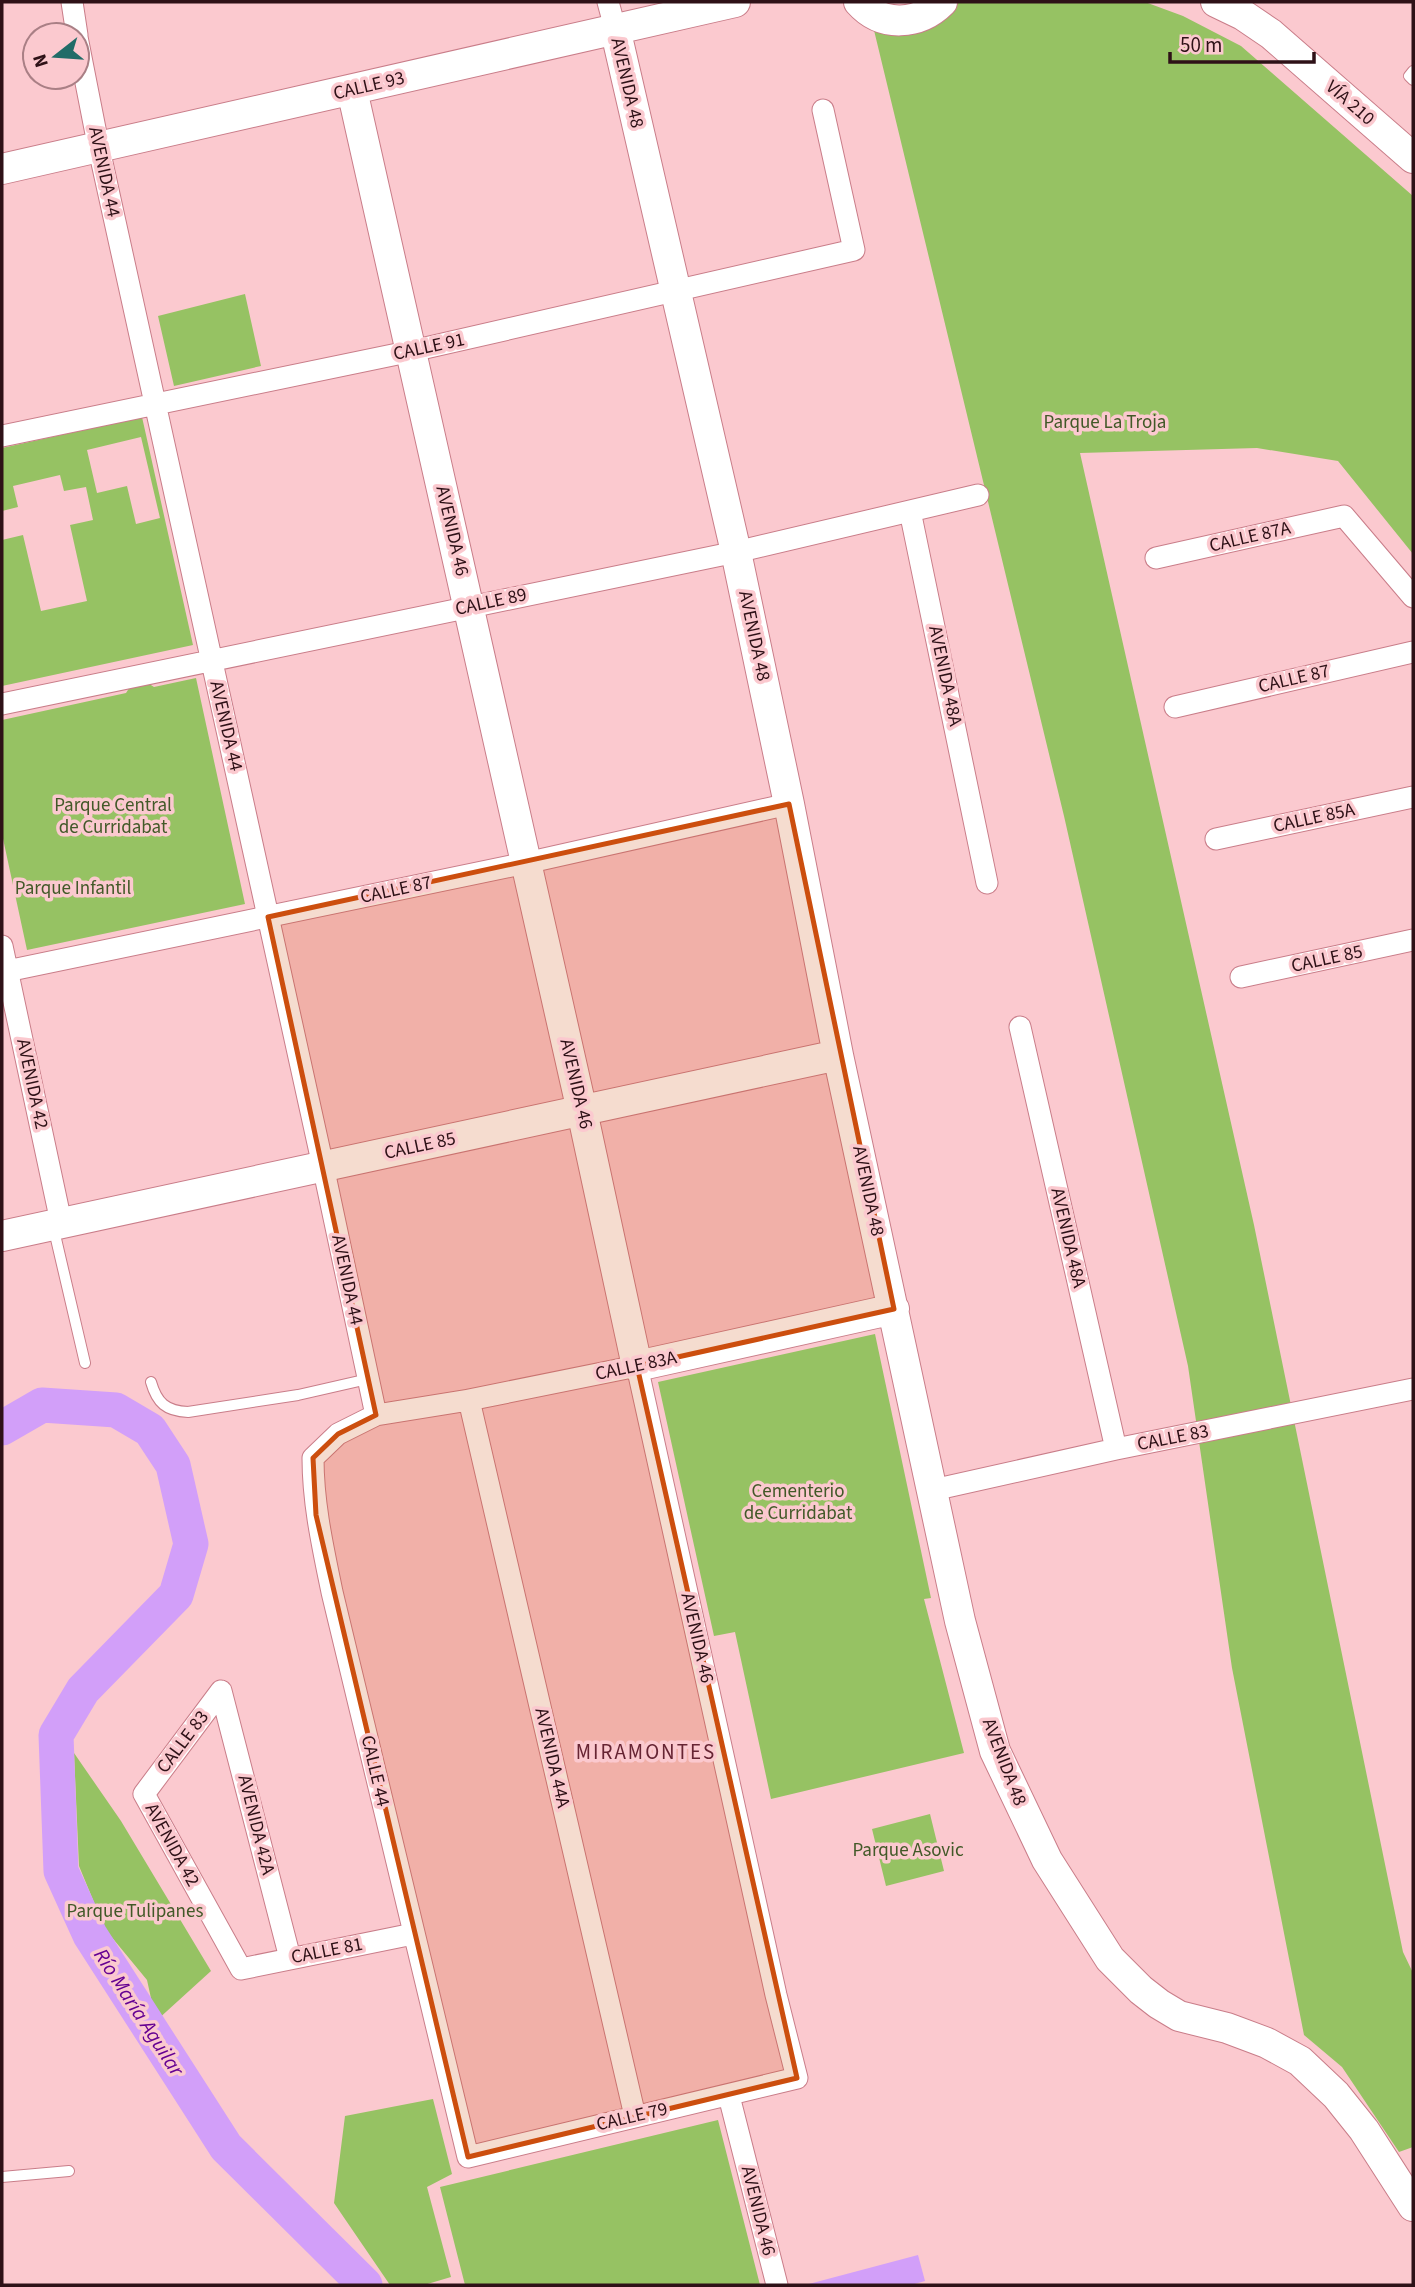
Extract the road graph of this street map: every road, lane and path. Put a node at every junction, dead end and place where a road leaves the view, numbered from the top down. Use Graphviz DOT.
graph roads {
  1 [pos="72,2"];
  2 [pos="735,2"];
  3 [pos="859,2"];
  4 [pos="942,2"];
  5 [pos="1216,2"];
  6 [pos="611,15"];
  7 [pos="75,21"];
  8 [pos="1413,71"];
  9 [pos="1413,80"];
  10 [pos="352,90"];
  11 [pos="88,91"];
  12 [pos="822,110"];
  13 [pos="99,149"];
  14 [pos="1411,152"];
  15 [pos="2,169"];
  16 [pos="675,291"];
  17 [pos="412,351"];
  18 [pos="154,403"];
  19 [pos="2,436"];
  20 [pos="978,495"];
  21 [pos="910,511"];
  22 [pos="736,552"];
  23 [pos="1156,558"];
  24 [pos="1413,597"];
  25 [pos="469,606"];
  26 [pos="1413,652"];
  27 [pos="211,662"];
  28 [pos="2,704"];
  29 [pos="1175,707"];
  30 [pos="1413,797"];
  31 [pos="789,804"];
  32 [pos="1216,839"];
  33 [pos="526,863"];
  34 [pos="987,883"];
  35 [pos="268,917"];
  36 [pos="1413,940"];
  37 [pos="2,946"];
  38 [pos="4,971"];
  39 [pos="1241,977"];
  40 [pos="1020,1027"];
  41 [pos="838,1055"];
  42 [pos="582,1111"];
  43 [pos="323,1166"];
  44 [pos="57,1223"];
  45 [pos="2,1236"];
  46 [pos="894,1309"];
  47 [pos="85,1363"];
  48 [pos="637,1367"];
  49 [pos="368,1379"];
  50 [pos="151,1382"];
  51 [pos="1413,1389"];
  52 [pos="469,1400"];
  53 [pos="376,1415"];
  54 [pos="1116,1449"];
  55 [pos="933,1490"];
  56 [pos="221,1691"];
  57 [pos="144,1794"];
  58 [pos="413,1934"];
  59 [pos="290,1958"];
  60 [pos="241,1969"];
  61 [pos="797,2078"];
  62 [pos="729,2096"];
  63 [pos="635,2116"];
  64 [pos="468,2157"];
  65 [pos="1401,2167"];
  66 [pos="69,2171"];
  67 [pos="2,2177"];
  68 [pos="1413,2206"];
  69 [pos="777,2285"];
  1 -- 7 [label="street, AVENIDA 44"];
  2 -- 6 [label="main road, CALLE 93"];
  3 -- 4 [label="main road"];
  5 -- 14 [label="main road, VÍA 210"];
  6 -- 10 [label="main road, CALLE 93"];
  6 -- 16 [label="main road, AVENIDA 48"];
  8 -- 9 [label="lane"];
  10 -- 13 [label="main road, CALLE 93"];
  10 -- 17 [label="main road, AVENIDA 46"];
  11 -- 13 [label="street, AVENIDA 44"];
  12 -- 16 [label="street, CALLE 91"];
  13 -- 15 [label="main road, CALLE 93"];
  13 -- 18 [label="street, AVENIDA 44"];
  16 -- 17 [label="street, CALLE 91"];
  16 -- 22 [label="main road, AVENIDA 48"];
  17 -- 18 [label="street, CALLE 91"];
  17 -- 25 [label="main road, AVENIDA 46"];
  18 -- 19 [label="street, CALLE 91"];
  18 -- 27 [label="street, AVENIDA 44"];
  20 -- 21 [label="street, CALLE 89"];
  21 -- 22 [label="street, CALLE 89"];
  21 -- 34 [label="street, AVENIDA 48A"];
  22 -- 25 [label="street, CALLE 89"];
  22 -- 31 [label="main road, AVENIDA 48"];
  23 -- 24 [label="street, CALLE 87A"];
  25 -- 27 [label="street, CALLE 89"];
  25 -- 33 [label="main road, AVENIDA 46"];
  26 -- 29 [label="street, CALLE 87"];
  27 -- 28 [label="street, CALLE 89"];
  27 -- 35 [label="street, AVENIDA 44"];
  30 -- 32 [label="street, CALLE 85A"];
  31 -- 33 [label="street, CALLE 87"];
  31 -- 41 [label="main road, AVENIDA 48"];
  33 -- 35 [label="street, CALLE 87"];
  33 -- 42 [label="main road, AVENIDA 46"];
  35 -- 38 [label="street, CALLE 87"];
  35 -- 43 [label="street, AVENIDA 44"];
  36 -- 39 [label="street, CALLE 85"];
  37 -- 38 [label="street, AVENIDA 42"];
  38 -- 44 [label="street, AVENIDA 42"];
  40 -- 54 [label="street, AVENIDA 48A"];
  41 -- 42 [label="main road, CALLE 85"];
  41 -- 46 [label="main road, AVENIDA 48"];
  42 -- 43 [label="main road, CALLE 85"];
  42 -- 48 [label="main road, AVENIDA 46"];
  43 -- 44 [label="main road, CALLE 85"];
  43 -- 49 [label="street, AVENIDA 44"];
  44 -- 45 [label="main road, CALLE 85"];
  44 -- 47 [label="lane, AVENIDA 42"];
  46 -- 48 [label="main road, CALLE 83A"];
  46 -- 55 [label="main road, AVENIDA 48"];
  48 -- 52 [label="street, CALLE 83A"];
  48 -- 61 [label="street, AVENIDA 46"];
  49 -- 50 [label="lane"];
  49 -- 53 [label="street, AVENIDA 44"];
  51 -- 54 [label="street, CALLE 83"];
  52 -- 53 [label="street, CALLE 83A"];
  52 -- 63 [label="street, AVENIDA 44A"];
  53 -- 58 [label="street, CALLE 44"];
  54 -- 55 [label="street, CALLE 83"];
  55 -- 65 [label="main road, AVENIDA 48"];
  56 -- 57 [label="street, CALLE 83"];
  56 -- 59 [label="street, AVENIDA 42A"];
  57 -- 60 [label="street, AVENIDA 42"];
  58 -- 59 [label="street, CALLE 81"];
  58 -- 64 [label="street, CALLE 44"];
  59 -- 60 [label="street, CALLE 81"];
  61 -- 62 [label="street, CALLE 79"];
  62 -- 63 [label="street, CALLE 79"];
  62 -- 69 [label="street, AVENIDA 46"];
  63 -- 64 [label="street, CALLE 79"];
  65 -- 68 [label="main road, AVENIDA 48"];
  66 -- 67 [label="lane"];
}
